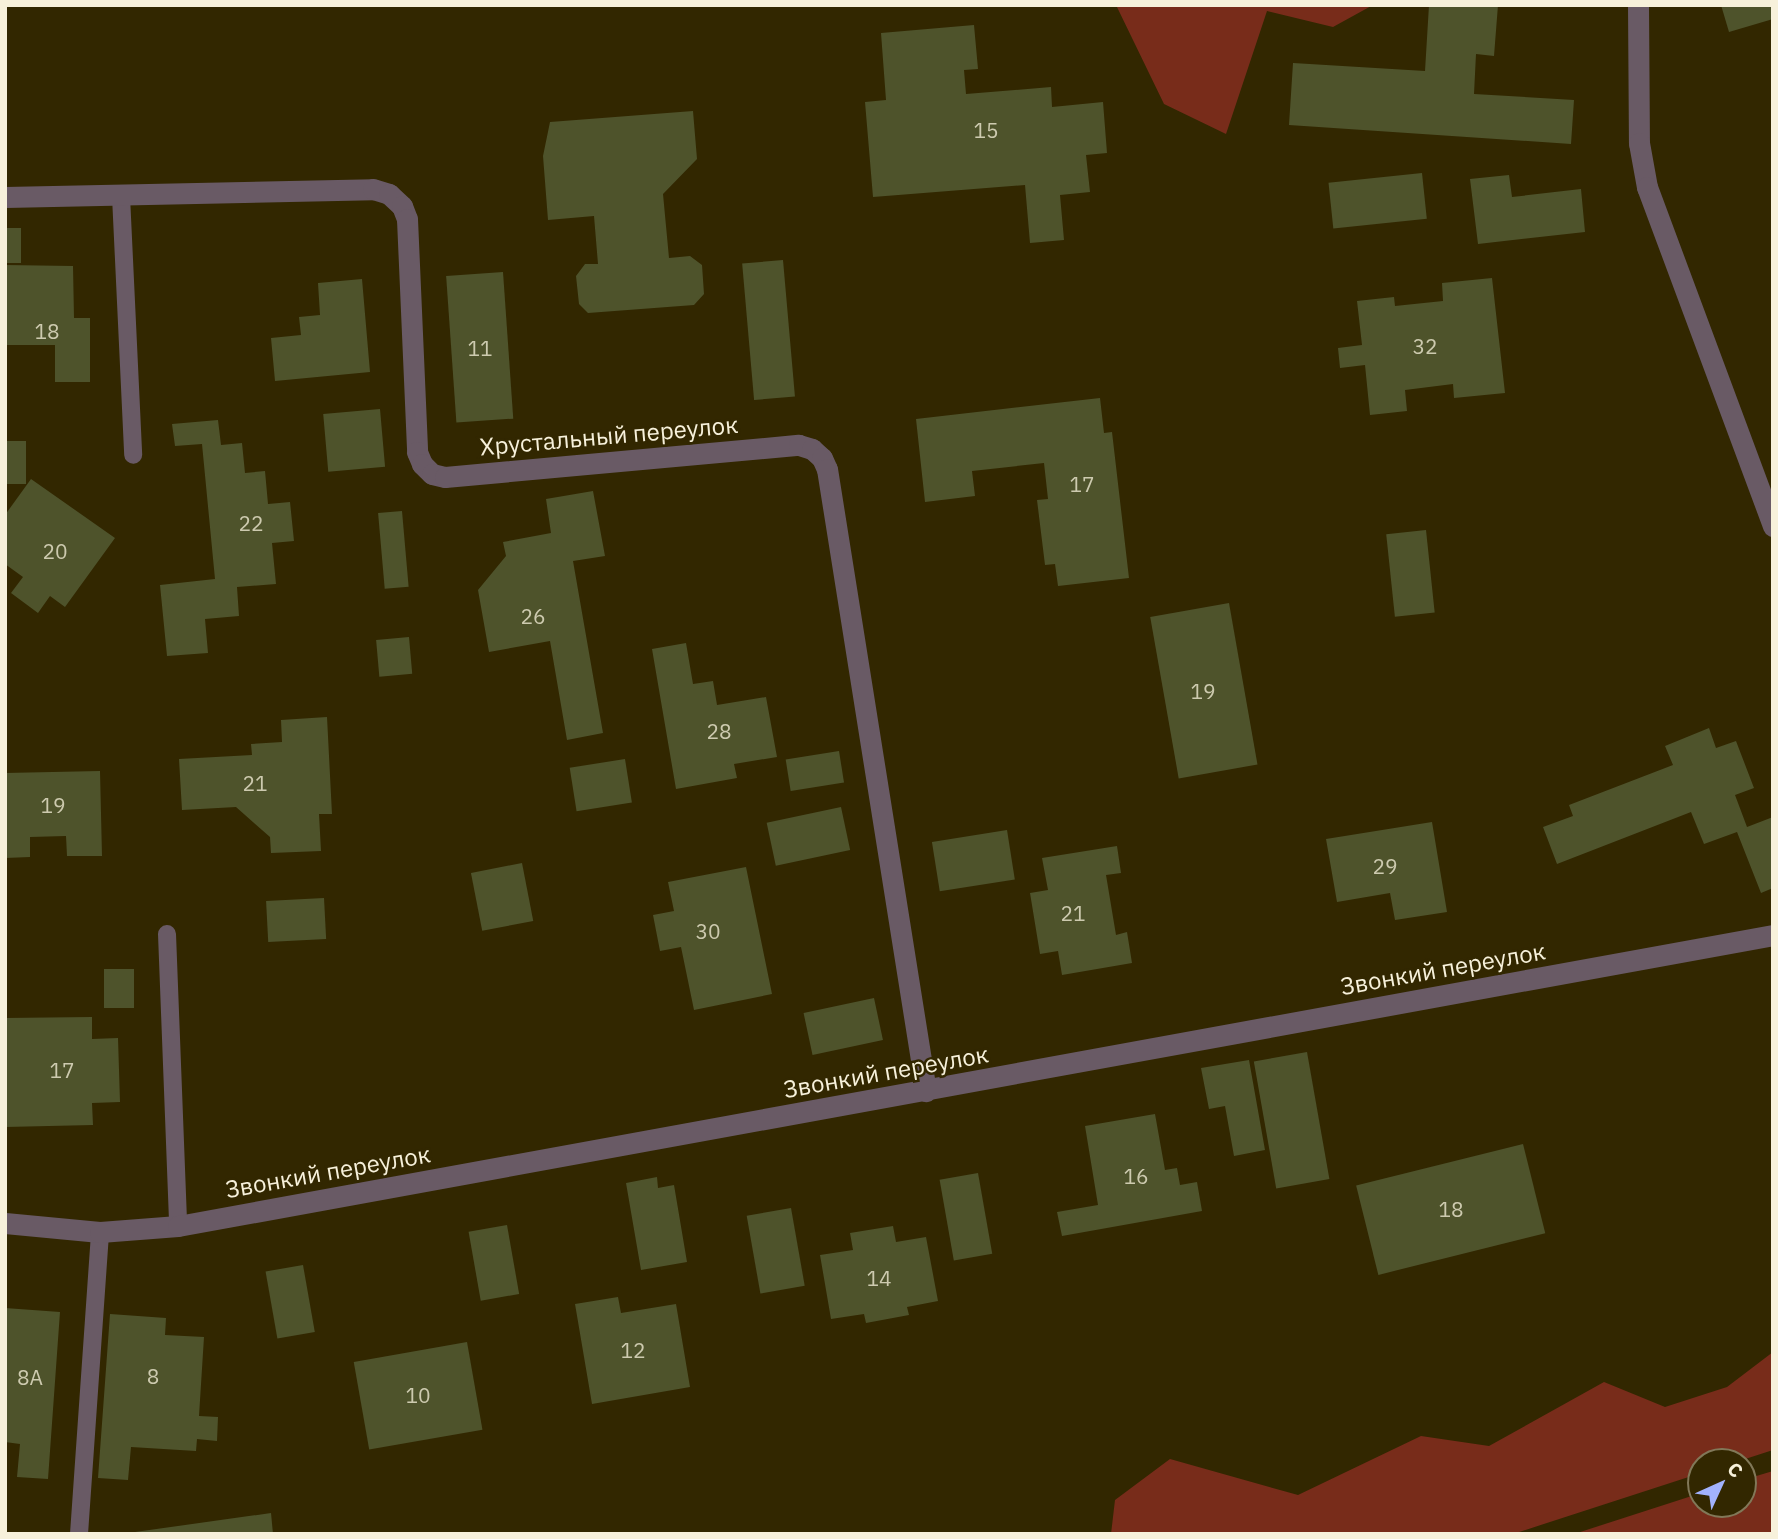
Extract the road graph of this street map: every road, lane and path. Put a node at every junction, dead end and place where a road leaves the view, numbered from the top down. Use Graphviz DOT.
graph roads {
  1 [pos="1638,5"];
  2 [pos="121,196"];
  3 [pos="5,197"];
  4 [pos="133,454"];
  5 [pos="1773,526"];
  6 [pos="167,934"];
  7 [pos="1773,935"];
  8 [pos="926,1091"];
  9 [pos="5,1223"];
  10 [pos="178,1226"];
  11 [pos="100,1232"];
  12 [pos="79,1534"];
  1 -- 5 [label="street"];
  2 -- 3 [label="street, Хрустальный переулок"];
  2 -- 4 [label="lane"];
  2 -- 8 [label="street, Хрустальный переулок"];
  6 -- 10 [label="lane"];
  7 -- 8 [label="street, Звонкий переулок"];
  8 -- 10 [label="street, Звонкий переулок"];
  9 -- 11 [label="street, Звонкий переулок"];
  10 -- 11 [label="street, Звонкий переулок"];
  11 -- 12 [label="lane"];
}
